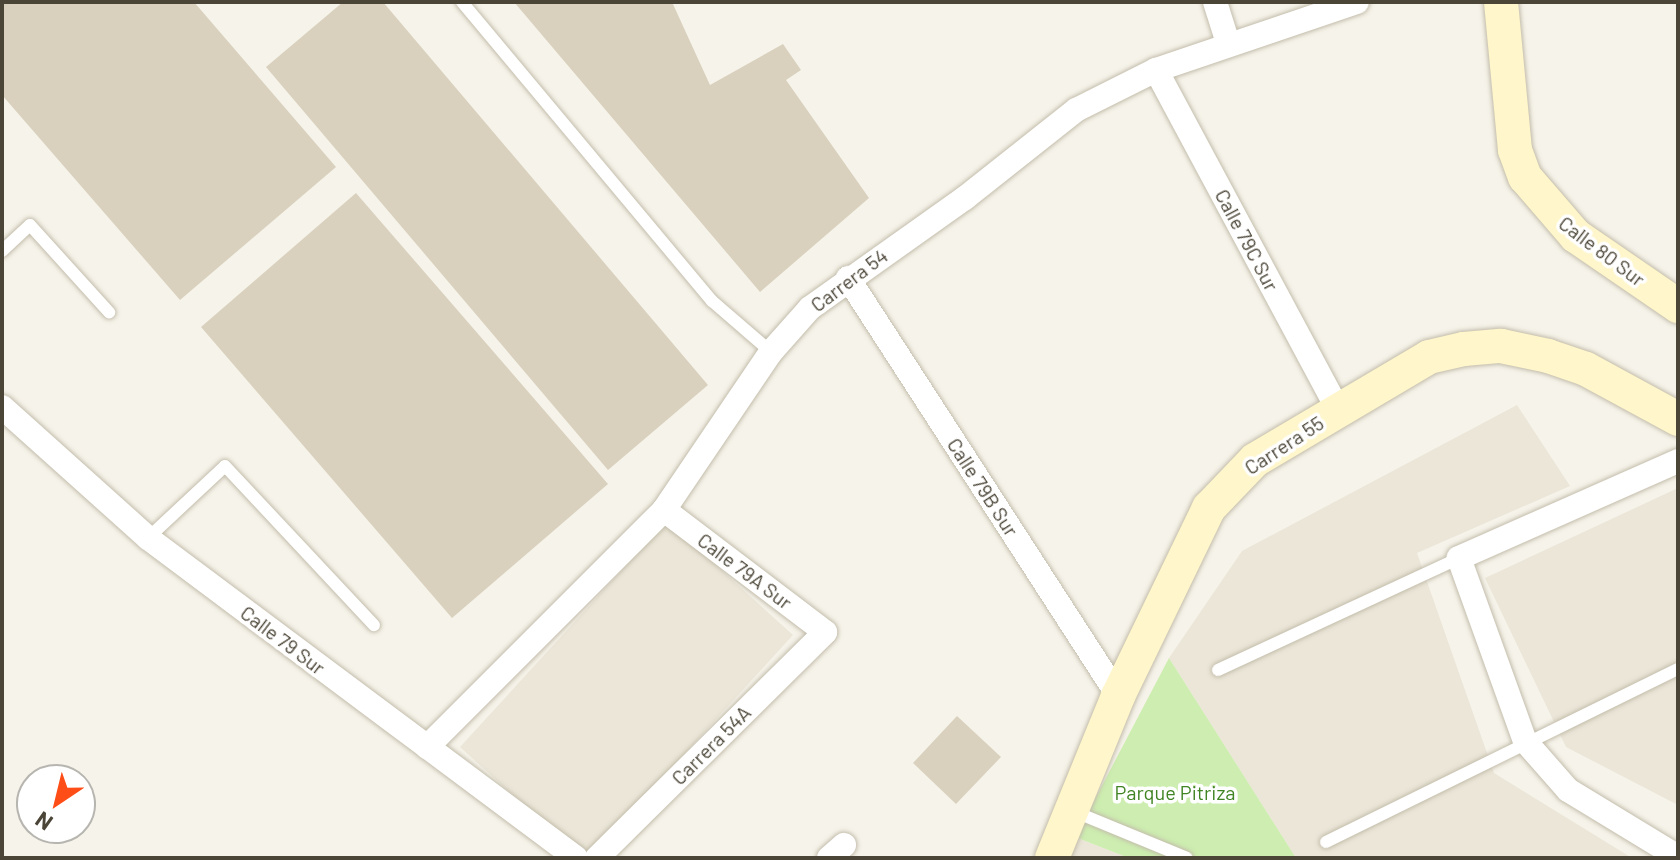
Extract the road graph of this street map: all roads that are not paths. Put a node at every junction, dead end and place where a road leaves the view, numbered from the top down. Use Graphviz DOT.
graph roads {
  1 [pos="462,2"];
  2 [pos="1215,2"];
  3 [pos="1357,2"];
  4 [pos="1501,2"];
  5 [pos="1228,43"];
  6 [pos="1156,70"];
  7 [pos="2,251"];
  8 [pos="848,278"];
  9 [pos="1678,306"];
  10 [pos="109,312"];
  11 [pos="771,352"];
  12 [pos="2,407"];
  13 [pos="1338,410"];
  14 [pos="1678,419"];
  15 [pos="1678,461"];
  16 [pos="664,510"];
  17 [pos="148,538"];
  18 [pos="1459,558"];
  19 [pos="374,625"];
  20 [pos="825,632"];
  21 [pos="1678,669"];
  22 [pos="1218,670"];
  23 [pos="1118,696"];
  24 [pos="1525,741"];
  25 [pos="427,747"];
  26 [pos="1073,811"];
  27 [pos="1326,842"];
  28 [pos="1678,857"];
  29 [pos="576,858"];
  30 [pos="597,858"];
  31 [pos="1052,858"];
  32 [pos="1187,858"];
  1 -- 11 [label="lane"];
  2 -- 5 [label="street"];
  3 -- 5 [label="street, Carrera 54"];
  4 -- 9 [label="street, Calle 80 Sur"];
  5 -- 6 [label="street, Carrera 54"];
  6 -- 8 [label="street, Carrera 54"];
  6 -- 13 [label="street, Calle 79C Sur"];
  7 -- 10 [label="lane"];
  8 -- 11 [label="street, Carrera 54"];
  8 -- 23 [label="street, Calle 79B Sur"];
  11 -- 16 [label="street, Carrera 54"];
  12 -- 17 [label="street, Calle 79 Sur"];
  13 -- 14 [label="street, Carrera 55"];
  13 -- 23 [label="street, Carrera 55"];
  15 -- 18 [label="street"];
  16 -- 20 [label="street, Calle 79A Sur"];
  16 -- 25 [label="street, Carrera 54"];
  17 -- 19 [label="lane"];
  17 -- 25 [label="street, Calle 79 Sur"];
  18 -- 22 [label="lane"];
  18 -- 24 [label="street"];
  20 -- 30 [label="street, Carrera 54A"];
  21 -- 24 [label="lane"];
  23 -- 26 [label="street, Carrera 55"];
  24 -- 27 [label="lane"];
  24 -- 28 [label="street"];
  25 -- 29 [label="street, Calle 79 Sur"];
  26 -- 31 [label="street, Carrera 55"];
  26 -- 32 [label="lane"];
}
